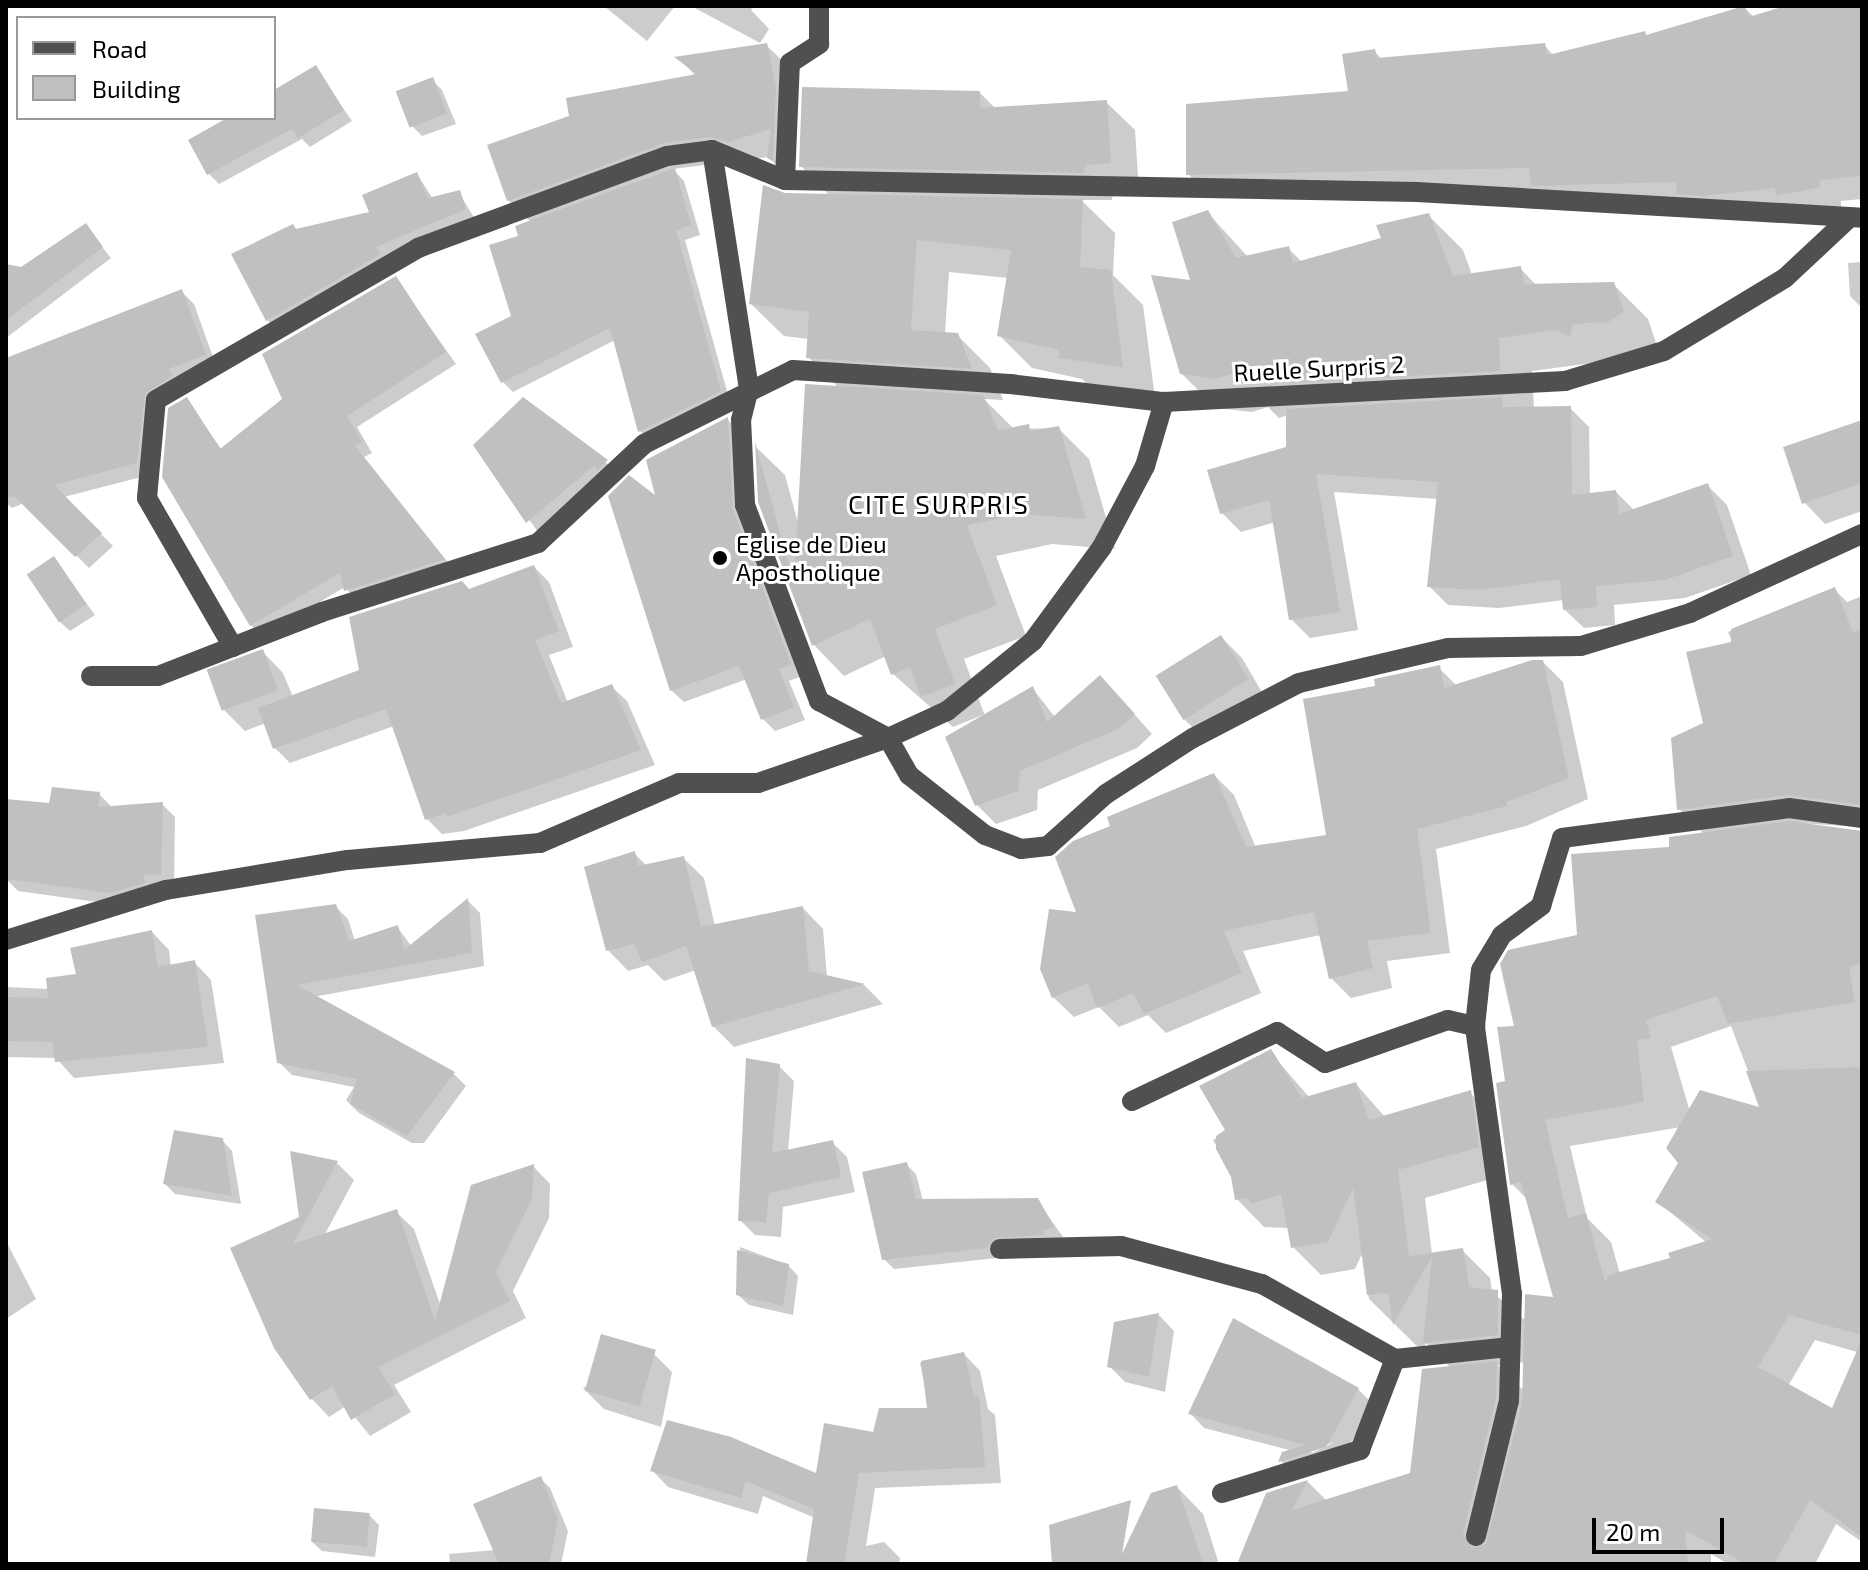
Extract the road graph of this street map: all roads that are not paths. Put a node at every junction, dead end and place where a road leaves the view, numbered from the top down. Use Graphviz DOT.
graph roads {
  1 [pos="819,6"];
  2 [pos="712,150"];
  3 [pos="785,180"];
  4 [pos="1855,218"];
  5 [pos="749,388"];
  6 [pos="1164,402"];
  7 [pos="1862,534"];
  8 [pos="233,647"];
  9 [pos="91,676"];
  10 [pos="888,738"];
  11 [pos="1862,818"];
  12 [pos="6,940"];
  13 [pos="1475,1026"];
  14 [pos="1132,1101"];
  15 [pos="1000,1249"];
  16 [pos="1510,1347"];
  17 [pos="1395,1359"];
  18 [pos="1222,1493"];
  19 [pos="1476,1536"];
  1 -- 3 [label="street"];
  2 -- 3 [label="street"];
  2 -- 5 [label="street"];
  2 -- 8 [label="street"];
  3 -- 4 [label="street, Ruelle Surpris 2"];
  4 -- 6 [label="street, Ruelle Surpris 2"];
  5 -- 6 [label="street, Ruelle Surpris 2"];
  5 -- 8 [label="street, Ruelle Surpris 2"];
  5 -- 10 [label="street"];
  6 -- 10 [label="street"];
  7 -- 10 [label="street"];
  8 -- 9 [label="street, Ruelle Surpris 2"];
  10 -- 12 [label="street"];
  11 -- 13 [label="street"];
  13 -- 14 [label="street"];
  13 -- 16 [label="street"];
  15 -- 17 [label="street"];
  16 -- 17 [label="street"];
  16 -- 19 [label="street"];
  17 -- 18 [label="street"];
}
